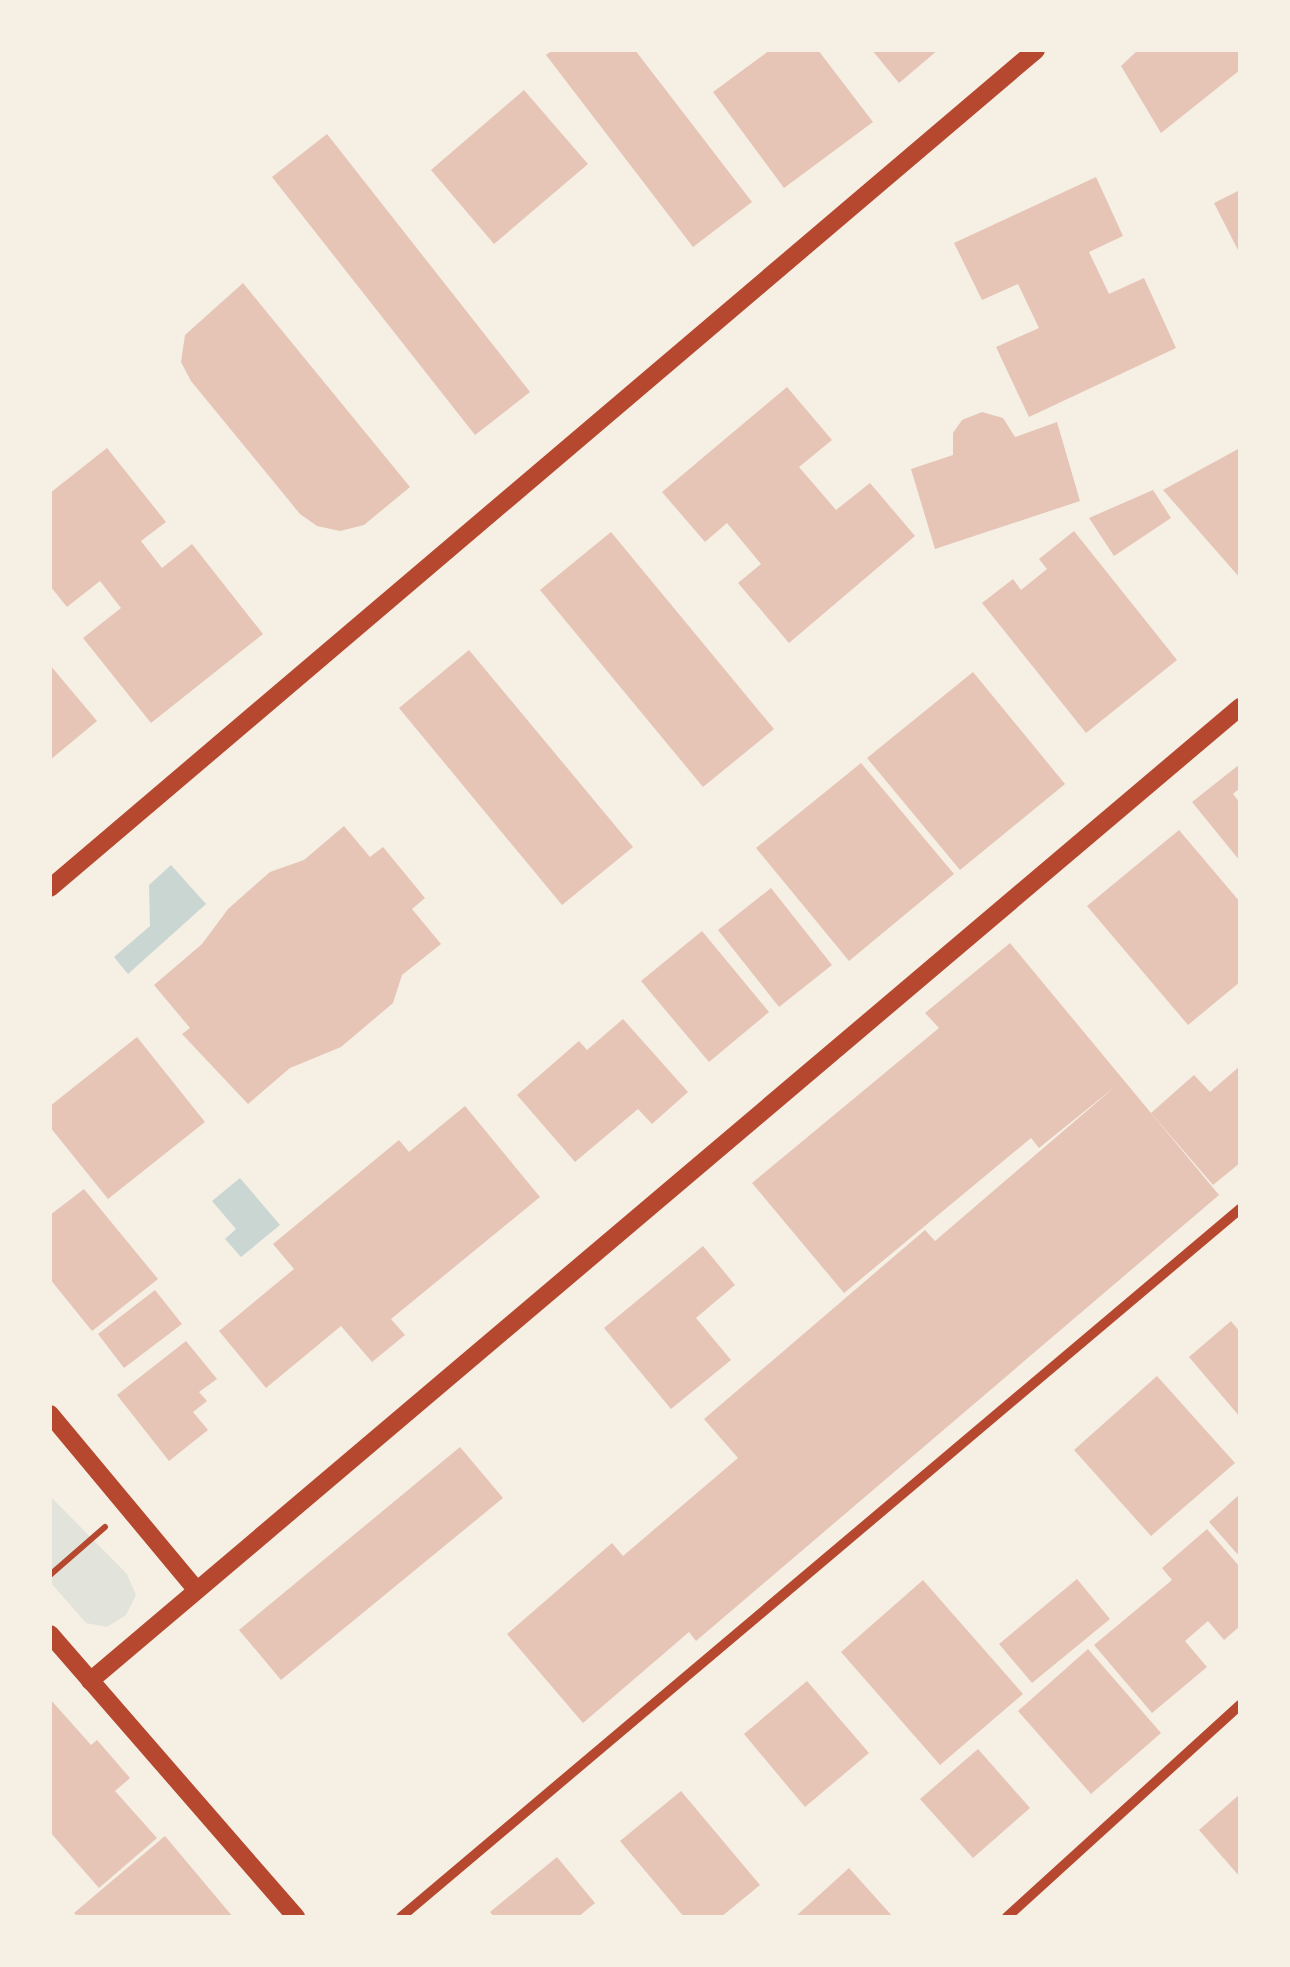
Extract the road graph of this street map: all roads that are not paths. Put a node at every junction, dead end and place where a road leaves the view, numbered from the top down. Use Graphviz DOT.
graph roads {
  1 [pos="1036,50"];
  2 [pos="1240,707"];
  3 [pos="50,888"];
  4 [pos="1240,1209"];
  5 [pos="52,1420"];
  6 [pos="196,1589"];
  7 [pos="50,1634"];
  8 [pos="90,1681"];
  9 [pos="1240,1705"];
  10 [pos="296,1917"];
  11 [pos="401,1917"];
  12 [pos="1007,1917"];
  1 -- 3 [label="street"];
  2 -- 6 [label="street"];
  4 -- 11 [label="street"];
  5 -- 6 [label="street"];
  6 -- 8 [label="street"];
  7 -- 8 [label="street"];
  8 -- 10 [label="street"];
  9 -- 12 [label="street"];
}
